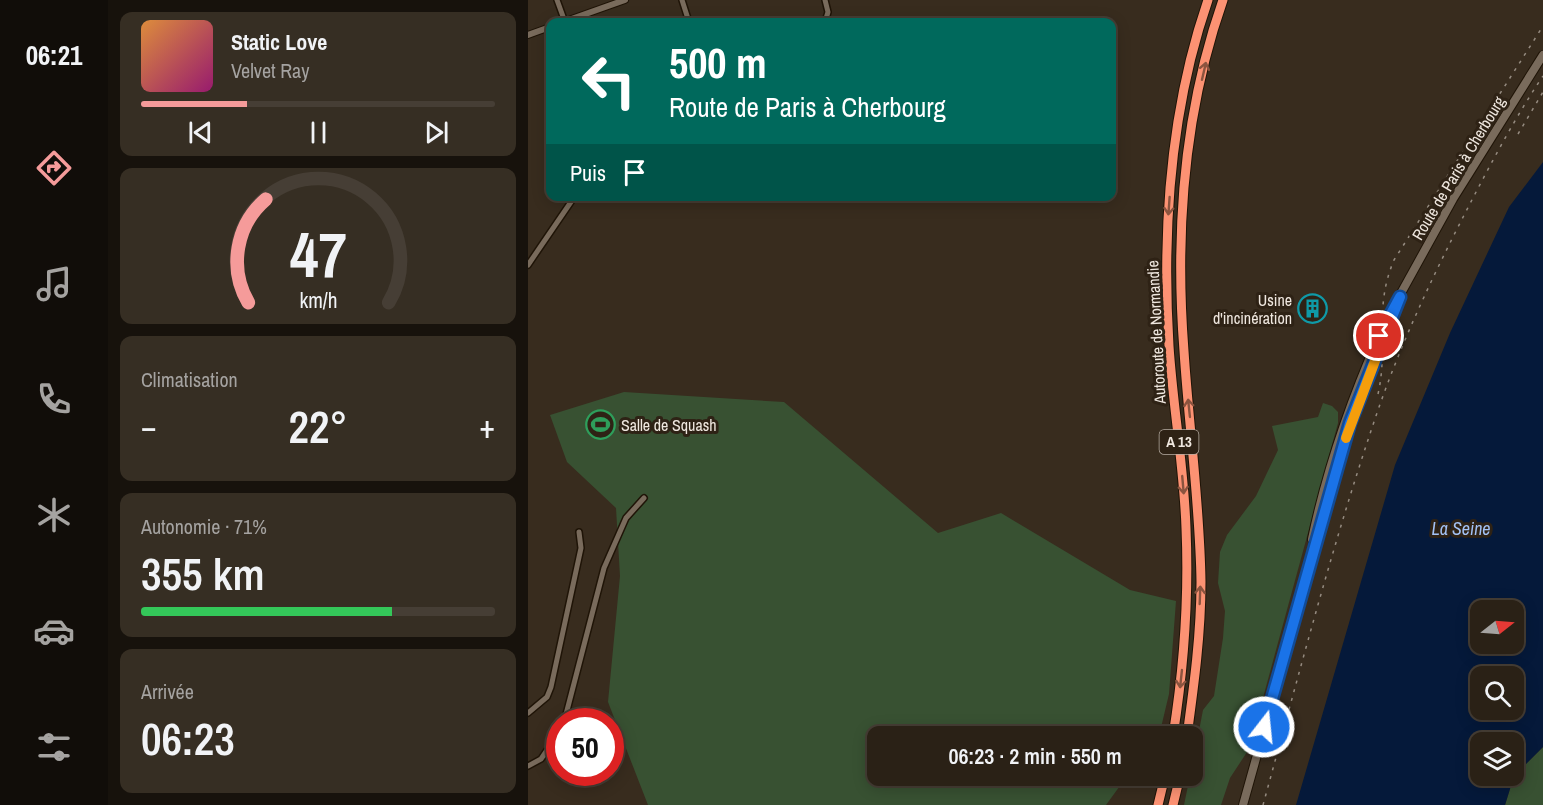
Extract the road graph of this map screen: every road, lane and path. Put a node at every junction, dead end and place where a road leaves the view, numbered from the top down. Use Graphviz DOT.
graph roads {
  1 [pos="557,0"];
  2 [pos="625,0"];
  3 [pos="682,0"];
  4 [pos="825,0"];
  5 [pos="1208,0"];
  6 [pos="1223,0"];
  7 [pos="563,18"];
  8 [pos="575,18"];
  9 [pos="688,18"];
  10 [pos="826,18"];
  11 [pos="546,28"];
  12 [pos="528,35"];
  13 [pos="1543,55"];
  14 [pos="572,201"];
  15 [pos="528,265"];
  16 [pos="1400,297"];
  17 [pos="1381,337"];
  18 [pos="644,498"];
  19 [pos="579,532"];
  20 [pos="1304,582"];
  21 [pos="568,708"];
  22 [pos="528,713"];
  23 [pos="1174,726"];
  24 [pos="1188,726"];
  25 [pos="546,752"];
  26 [pos="528,766"];
  27 [pos="1163,786"];
  28 [pos="1178,786"];
  29 [pos="1158,805"];
  30 [pos="1173,805"];
  31 [pos="1243,805"];
  1 -- 7 [label="street"];
  2 -- 8 [label="street"];
  3 -- 9 [label="street"];
  4 -- 10 [label="street"];
  5 -- 23 [label="highway, Autoroute de Normandie / A 13, one-way"];
  24 -- 6 [label="highway, Autoroute de Normandie / A 13, one-way"];
  11 -- 12 [label="street"];
  13 -- 16 [label="main road, Route de Paris à Cherbourg"];
  14 -- 15 [label="street"];
  16 -- 17 [label="main road, Route de Paris à Cherbourg"];
  16 -- 17 [label="main road, Route de Paris à Cherbourg, bridge"];
  17 -- 20 [label="main road, Route de Paris à Cherbourg, bridge"];
  17 -- 20 [label="main road, Route de Paris à Cherbourg"];
  18 -- 21 [label="street"];
  19 -- 22 [label="street"];
  20 -- 31 [label="main road, Route de Paris à Cherbourg"];
  25 -- 26 [label="street"];
  27 -- 29 [label="highway"];
  28 -- 30 [label="highway"];
}
